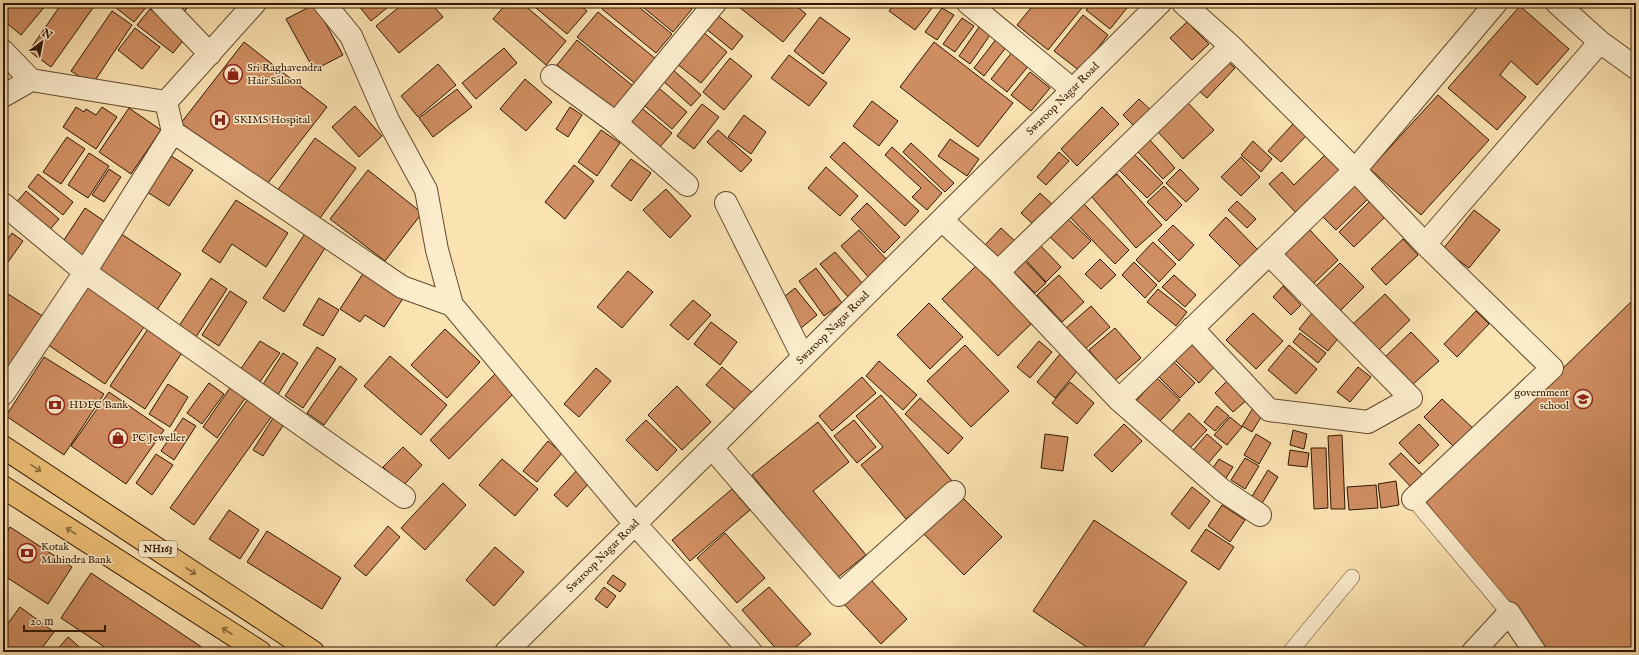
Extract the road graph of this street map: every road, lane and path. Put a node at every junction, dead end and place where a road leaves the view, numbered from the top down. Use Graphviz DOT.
graph roads {
  1 [pos="161,3"];
  2 [pos="255,3"];
  3 [pos="324,3"];
  4 [pos="715,3"];
  5 [pos="968,3"];
  6 [pos="1160,3"];
  7 [pos="1183,3"];
  8 [pos="1496,3"];
  9 [pos="1557,3"];
  10 [pos="1600,42"];
  11 [pos="1231,46"];
  12 [pos="3,51"];
  13 [pos="210,54"];
  14 [pos="1636,68"];
  15 [pos="552,76"];
  16 [pos="31,80"];
  17 [pos="1073,90"];
  18 [pos="3,96"];
  19 [pos="166,102"];
  20 [pos="616,122"];
  21 [pos="173,132"];
  22 [pos="1355,170"];
  23 [pos="687,185"];
  24 [pos="726,203"];
  25 [pos="3,204"];
  26 [pos="942,220"];
  27 [pos="1425,244"];
  28 [pos="1269,254"];
  29 [pos="85,272"];
  30 [pos="998,272"];
  31 [pos="452,305"];
  32 [pos="1192,328"];
  33 [pos="803,357"];
  34 [pos="3,394"];
  35 [pos="1118,400"];
  36 [pos="3,447"];
  37 [pos="712,448"];
  38 [pos="3,487"];
  39 [pos="954,492"];
  40 [pos="404,497"];
  41 [pos="1412,499"];
  42 [pos="1260,516"];
  43 [pos="116,522"];
  44 [pos="635,524"];
  45 [pos="97,548"];
  46 [pos="1352,577"];
  47 [pos="1509,613"];
  48 [pos="260,652"];
  49 [pos="313,652"];
  50 [pos="506,652"];
  51 [pos="751,652"];
  52 [pos="1290,652"];
  53 [pos="1473,652"];
  54 [pos="1536,652"];
  1 -- 13 [label="street"];
  2 -- 13 [label="street"];
  3 -- 31 [label="street"];
  4 -- 20 [label="street"];
  5 -- 17 [label="street"];
  6 -- 17 [label="street, Swaroop Nagar Road"];
  7 -- 11 [label="street"];
  8 -- 22 [label="street"];
  9 -- 10 [label="street"];
  10 -- 14 [label="street"];
  10 -- 27 [label="street"];
  11 -- 22 [label="street"];
  11 -- 30 [label="street"];
  12 -- 16 [label="street"];
  13 -- 19 [label="street"];
  15 -- 20 [label="street"];
  16 -- 18 [label="street"];
  16 -- 19 [label="street"];
  17 -- 26 [label="street, Swaroop Nagar Road"];
  19 -- 21 [label="street"];
  20 -- 23 [label="street"];
  21 -- 29 [label="street"];
  21 -- 31 [label="street"];
  22 -- 27 [label="street"];
  22 -- 28 [label="street"];
  24 -- 33 [label="street"];
  25 -- 29 [label="street"];
  26 -- 30 [label="street"];
  26 -- 33 [label="street, Swaroop Nagar Road"];
  27 -- 41 [label="street"];
  28 -- 32 [label="street"];
  28 -- 32 [label="street"];
  29 -- 34 [label="street"];
  29 -- 40 [label="street"];
  30 -- 35 [label="street"];
  31 -- 44 [label="street"];
  32 -- 35 [label="street"];
  33 -- 37 [label="street, Swaroop Nagar Road"];
  35 -- 42 [label="street"];
  36 -- 43 [label="highway, NH163, one-way"];
  37 -- 39 [label="street"];
  37 -- 44 [label="street, Swaroop Nagar Road"];
  45 -- 38 [label="highway, NH163, one-way"];
  41 -- 47 [label="lane"];
  43 -- 45 [label="highway"];
  43 -- 49 [label="highway, NH163, one-way"];
  44 -- 50 [label="street, Swaroop Nagar Road"];
  44 -- 51 [label="street"];
  48 -- 45 [label="highway, NH163, one-way"];
  46 -- 52 [label="lane"];
  47 -- 53 [label="street"];
  47 -- 54 [label="street"];
}
